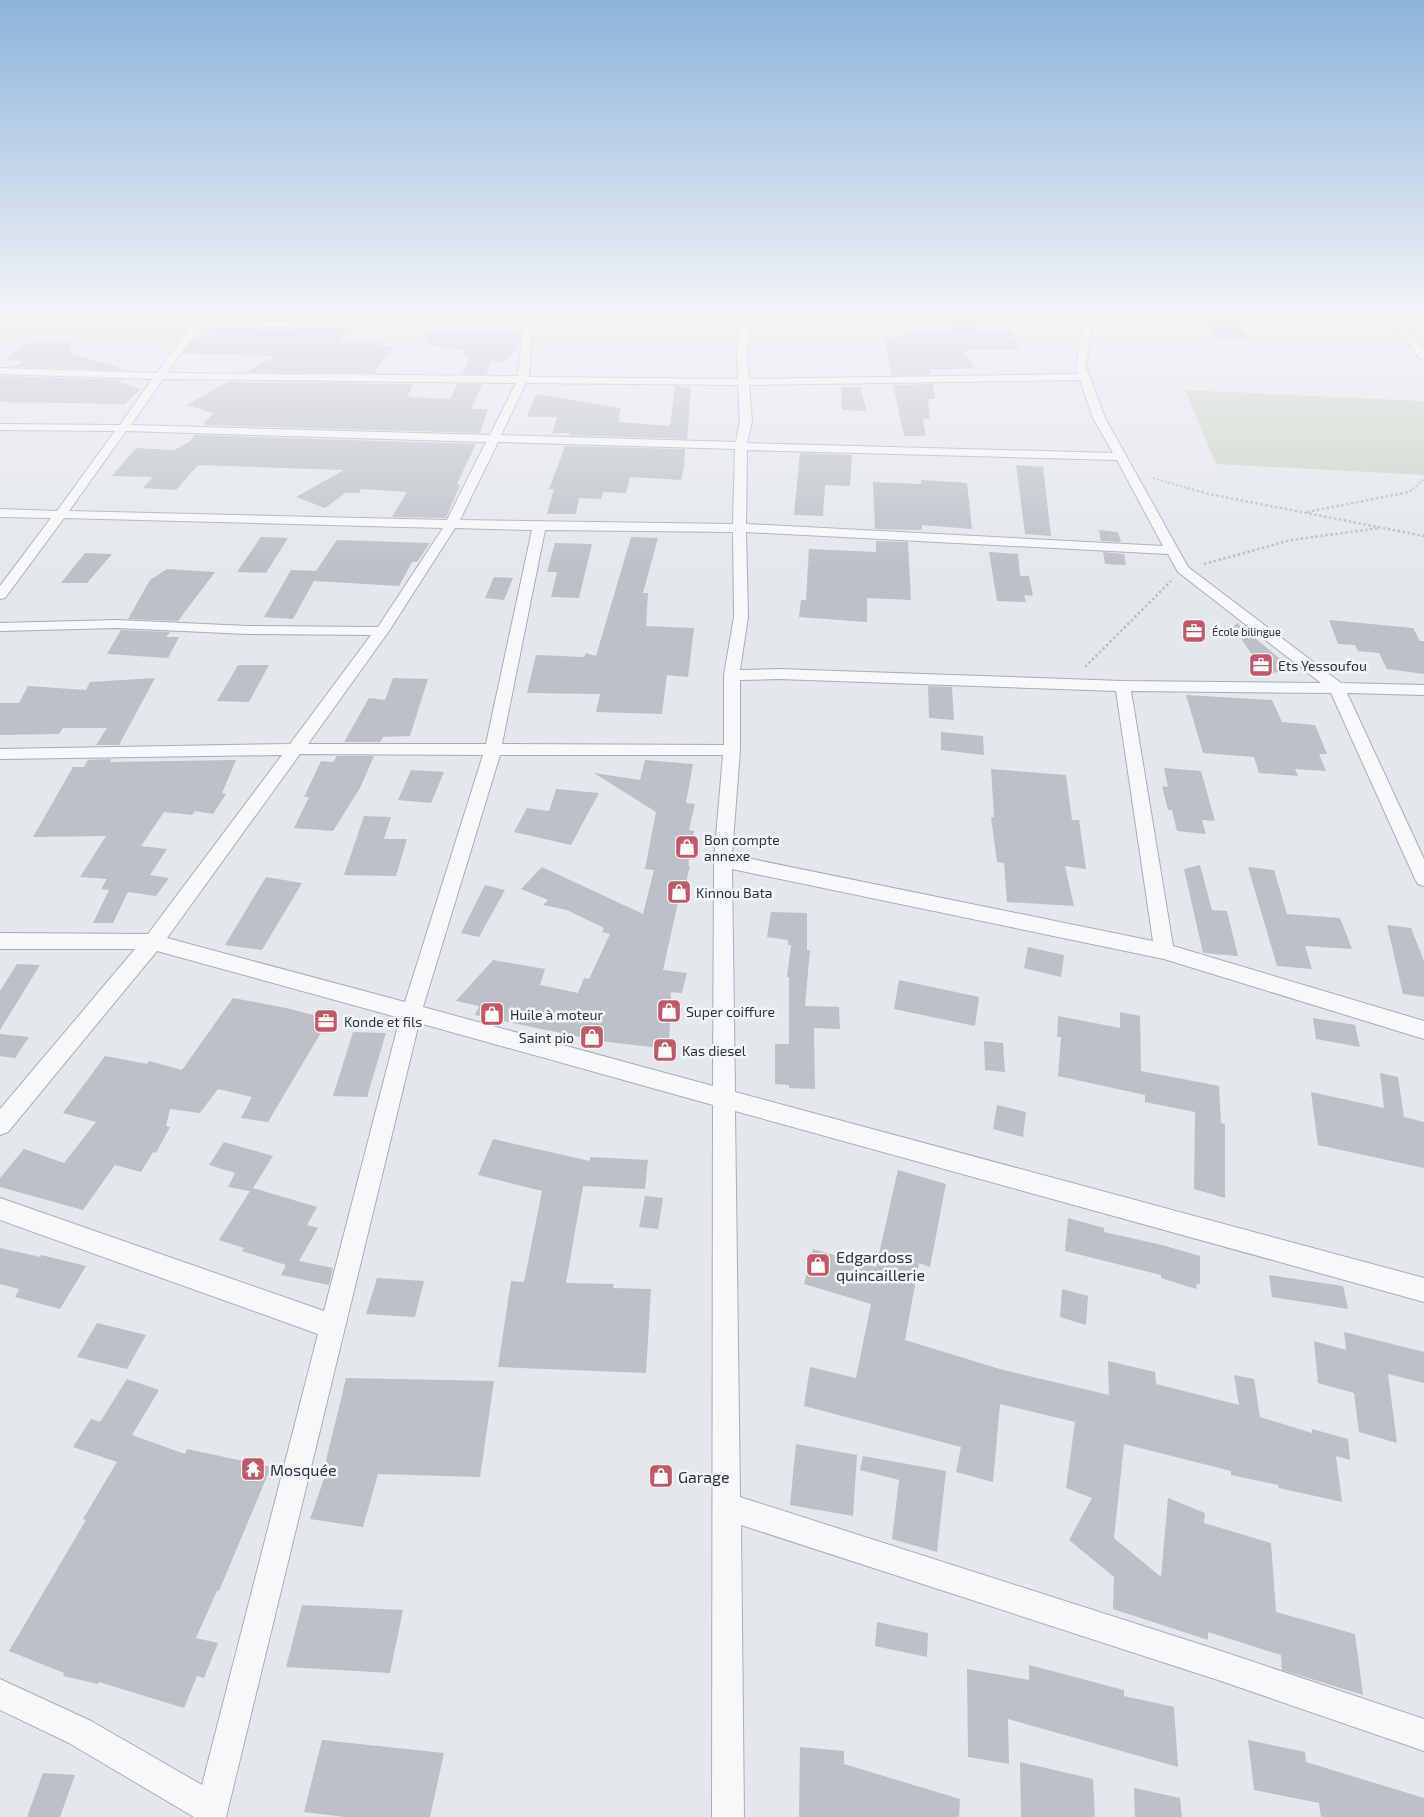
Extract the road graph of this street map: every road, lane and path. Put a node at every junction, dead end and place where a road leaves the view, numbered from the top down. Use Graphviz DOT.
graph roads {
  1 [pos="144,399"];
  2 [pos="513,399"];
  3 [pos="744,399"];
  4 [pos="1092,399"];
  5 [pos="0,427"];
  6 [pos="124,428"];
  7 [pos="494,438"];
  8 [pos="741,445"];
  9 [pos="1120,457"];
  10 [pos="1128,471"];
  11 [pos="1424,479"];
  12 [pos="0,513"];
  13 [pos="60,513"];
  14 [pos="1304,513"];
  15 [pos="452,523"];
  16 [pos="539,526"];
  17 [pos="739,528"];
  18 [pos="1424,536"];
  19 [pos="1173,550"];
  20 [pos="0,595"];
  21 [pos="0,627"];
  22 [pos="382,631"];
  23 [pos="732,675"];
  24 [pos="1123,686"];
  25 [pos="1337,688"];
  26 [pos="1424,690"];
  27 [pos="294,749"];
  28 [pos="493,750"];
  29 [pos="732,750"];
  30 [pos="0,754"];
  31 [pos="723,860"];
  32 [pos="1424,879"];
  33 [pos="0,942"];
  34 [pos="153,942"];
  35 [pos="1164,951"];
  36 [pos="411,1014"];
  37 [pos="1424,1030"];
  38 [pos="723,1099"];
  39 [pos="0,1125"];
  40 [pos="0,1209"];
  41 [pos="1424,1290"];
  42 [pos="333,1327"];
  43 [pos="725,1506"];
  44 [pos="0,1694"];
  45 [pos="1424,1735"];
  46 [pos="211,1813"];
  47 [pos="728,1817"];
  1 -- 6 [label="street"];
  2 -- 7 [label="street"];
  3 -- 8 [label="street"];
  4 -- 9 [label="street"];
  5 -- 6 [label="street"];
  6 -- 7 [label="street"];
  6 -- 13 [label="street"];
  7 -- 8 [label="street"];
  7 -- 15 [label="street"];
  8 -- 9 [label="street"];
  8 -- 17 [label="street"];
  9 -- 10 [label="street"];
  10 -- 14 [label="path"];
  10 -- 19 [label="street"];
  11 -- 14 [label="path"];
  12 -- 13 [label="street"];
  13 -- 15 [label="street"];
  13 -- 20 [label="street"];
  14 -- 18 [label="path"];
  15 -- 16 [label="street"];
  15 -- 22 [label="street"];
  16 -- 17 [label="street"];
  16 -- 28 [label="street"];
  17 -- 19 [label="street"];
  17 -- 23 [label="street"];
  19 -- 25 [label="street"];
  21 -- 22 [label="street"];
  22 -- 27 [label="street"];
  23 -- 24 [label="street"];
  23 -- 29 [label="street"];
  24 -- 25 [label="street"];
  24 -- 35 [label="street"];
  25 -- 26 [label="street"];
  25 -- 32 [label="street"];
  27 -- 28 [label="street"];
  27 -- 30 [label="street"];
  27 -- 34 [label="street"];
  28 -- 29 [label="street"];
  28 -- 36 [label="street"];
  29 -- 31 [label="street"];
  31 -- 35 [label="street"];
  31 -- 38 [label="street"];
  33 -- 34 [label="street"];
  34 -- 36 [label="street"];
  34 -- 39 [label="street"];
  35 -- 37 [label="street"];
  36 -- 38 [label="street"];
  36 -- 42 [label="street"];
  38 -- 41 [label="street"];
  38 -- 43 [label="street"];
  40 -- 42 [label="street"];
  42 -- 46 [label="street"];
  43 -- 45 [label="street"];
  43 -- 47 [label="street"];
  44 -- 46 [label="street"];
}
